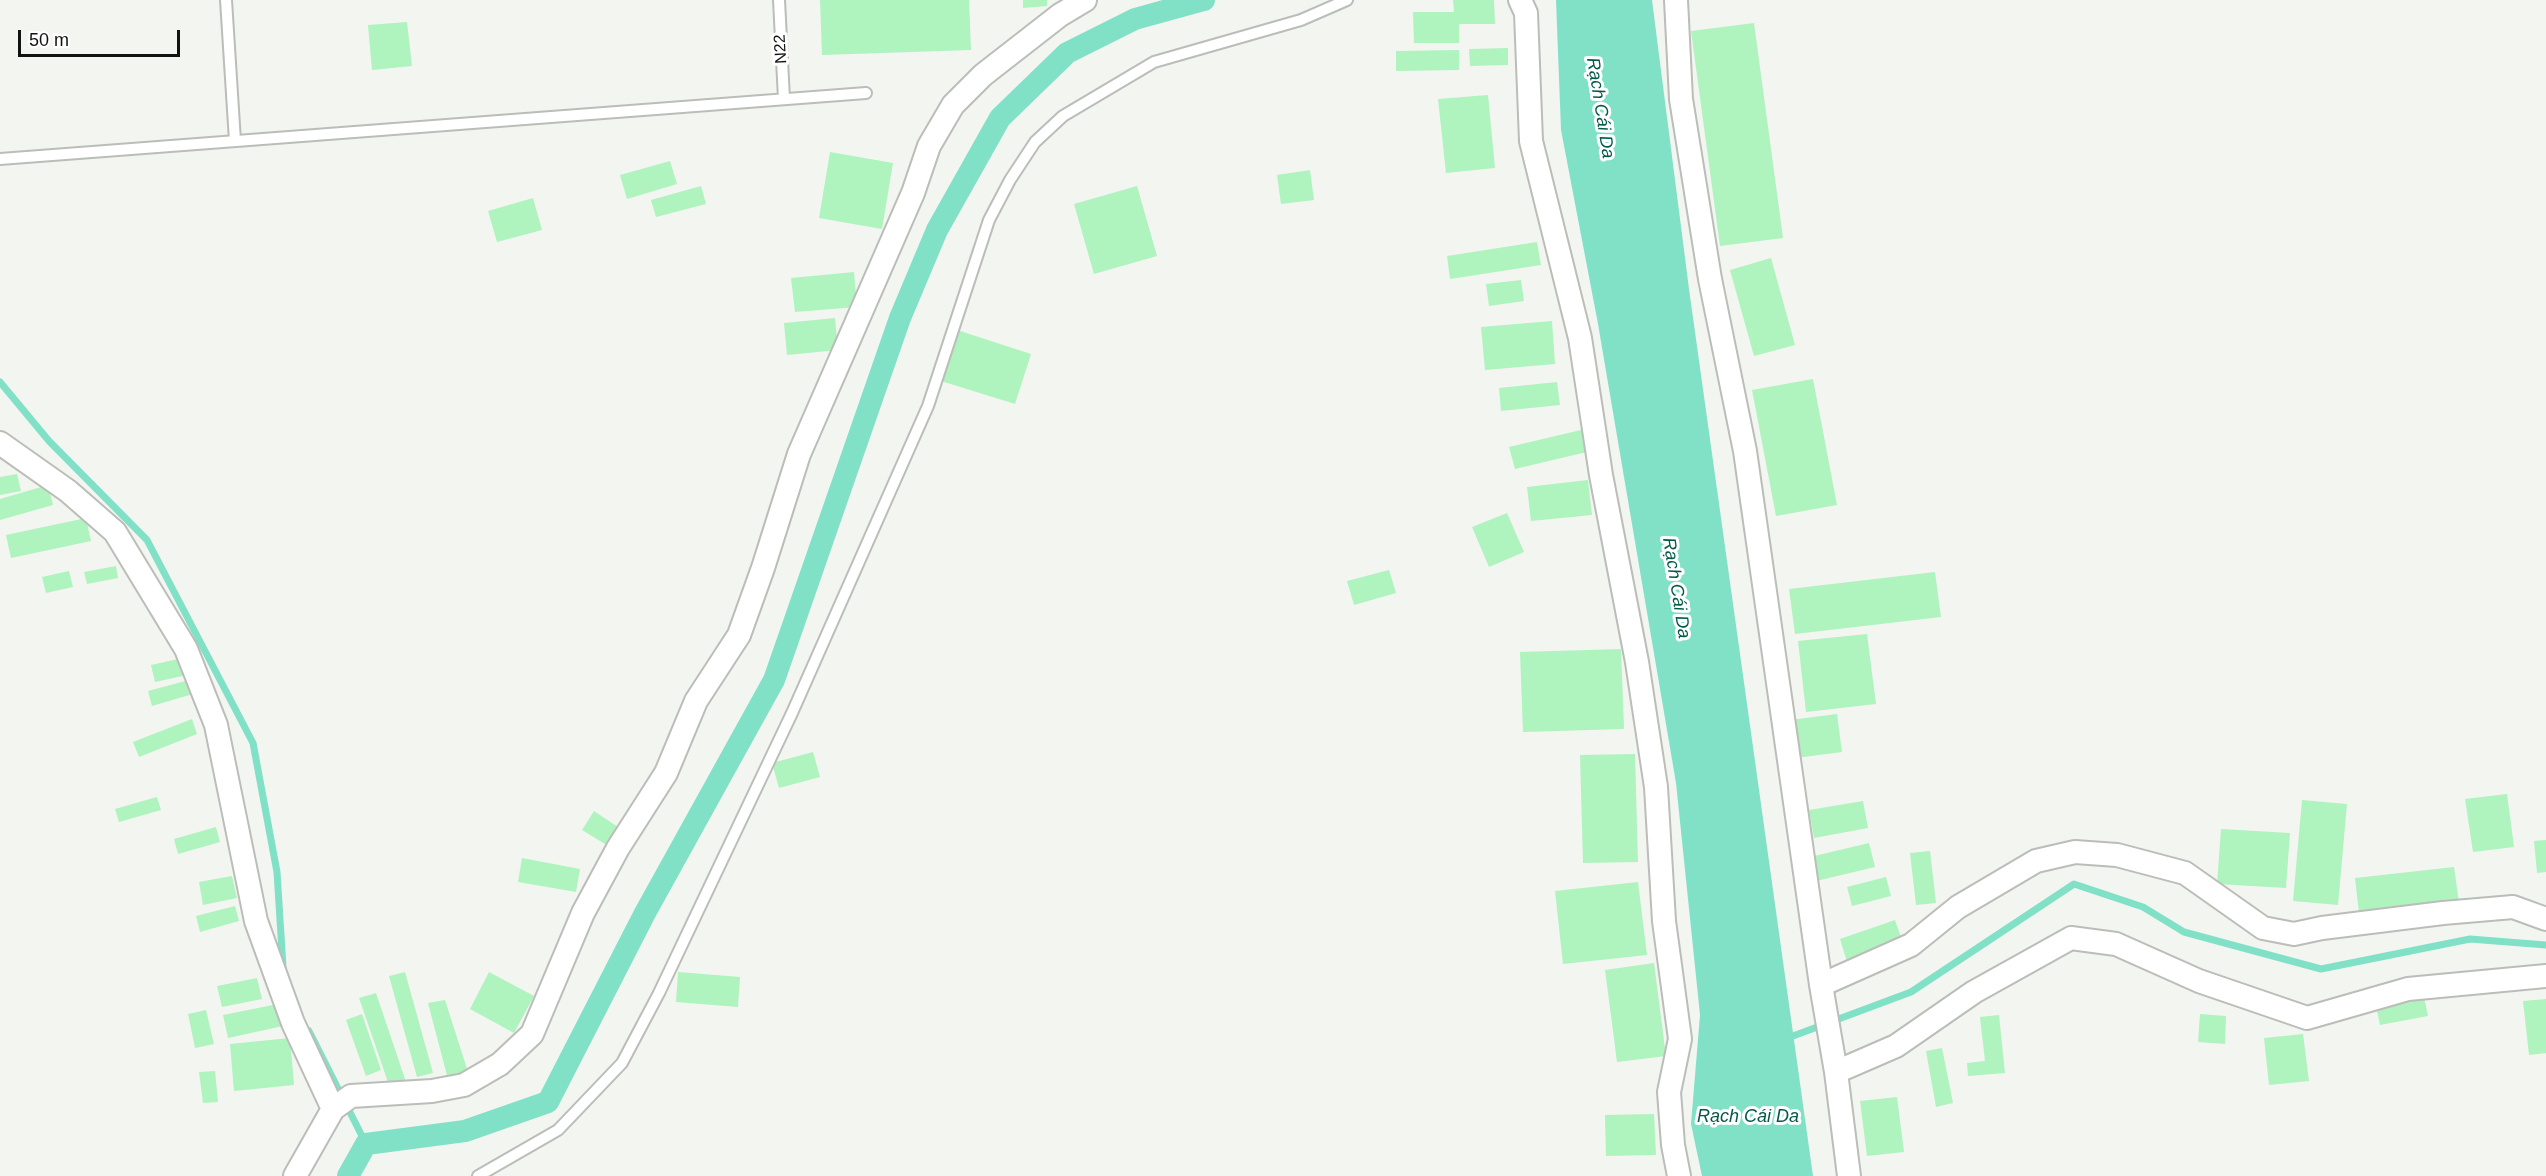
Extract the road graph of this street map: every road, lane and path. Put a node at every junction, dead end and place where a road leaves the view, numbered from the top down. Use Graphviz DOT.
graph roads {
  1 [pos="226,0"];
  2 [pos="779,0"];
  3 [pos="1085,0"];
  4 [pos="1347,0"];
  5 [pos="1520,0"];
  6 [pos="1676,0"];
  7 [pos="866,93"];
  8 [pos="784,99"];
  9 [pos="235,141"];
  10 [pos="0,159"];
  11 [pos="0,443"];
  12 [pos="2546,919"];
  13 [pos="2546,976"];
  14 [pos="1821,985"];
  15 [pos="1836,1072"];
  16 [pos="342,1103"];
  17 [pos="296,1176"];
  18 [pos="478,1176"];
  19 [pos="1679,1176"];
  20 [pos="1849,1176"];
  1 -- 9 [label="lane"];
  2 -- 8 [label="lane, N22"];
  3 -- 16 [label="street"];
  4 -- 18 [label="lane"];
  5 -- 19 [label="street"];
  6 -- 14 [label="street"];
  7 -- 8 [label="lane"];
  8 -- 9 [label="lane"];
  9 -- 10 [label="lane"];
  11 -- 16 [label="street"];
  12 -- 14 [label="street"];
  13 -- 15 [label="street"];
  14 -- 15 [label="street"];
  15 -- 20 [label="street"];
  16 -- 17 [label="street"];
}
